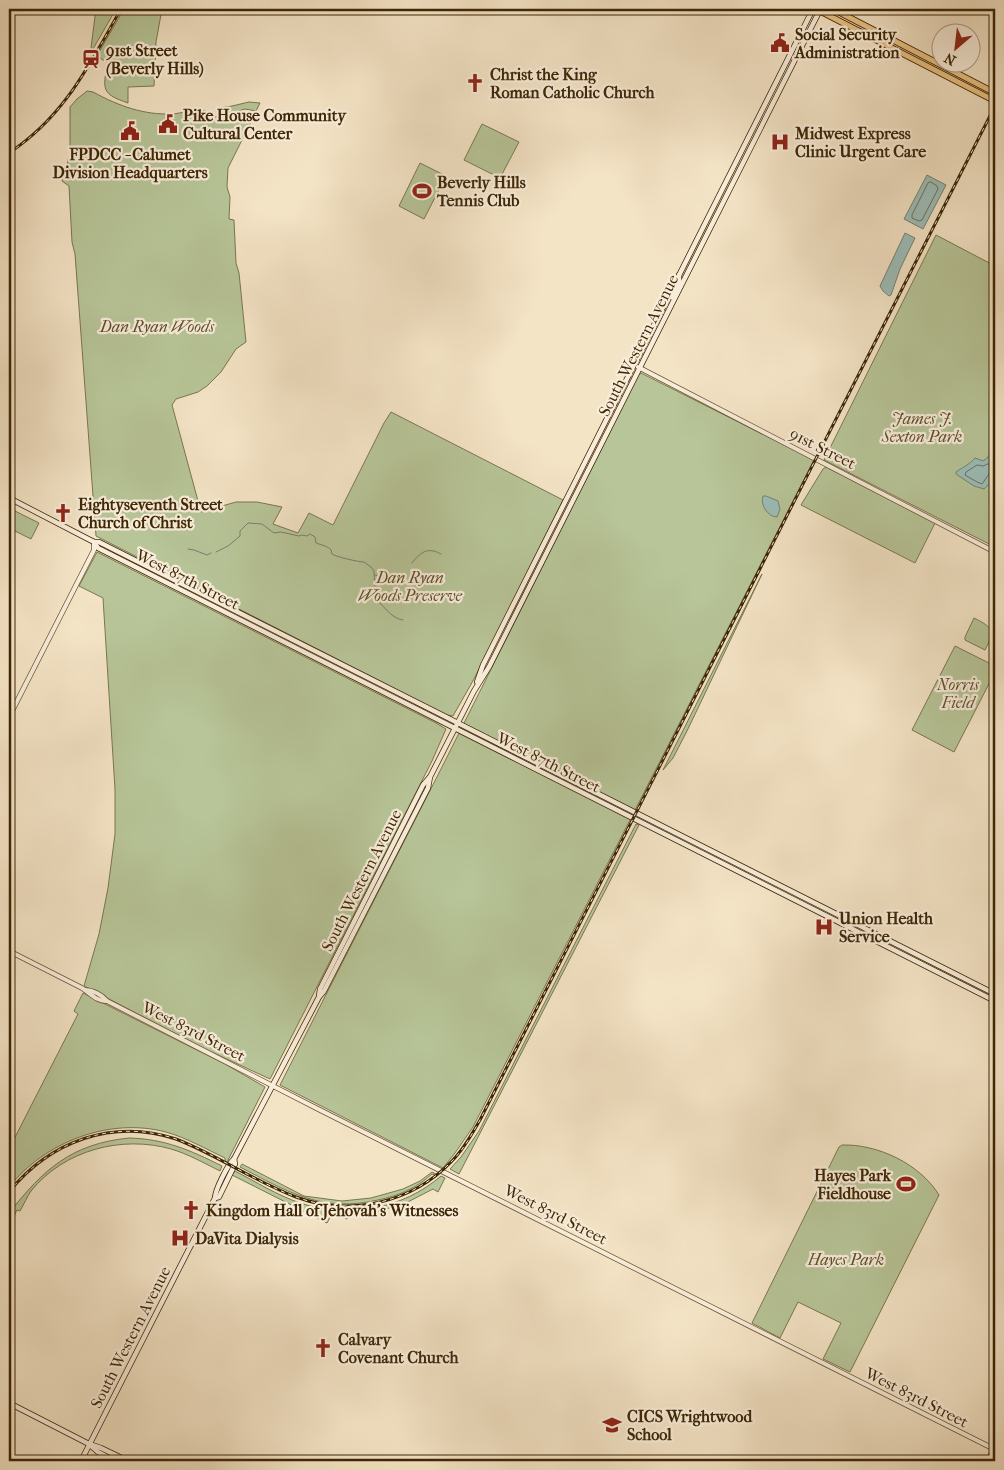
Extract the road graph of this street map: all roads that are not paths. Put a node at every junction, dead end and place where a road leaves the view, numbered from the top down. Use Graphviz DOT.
graph roads {
  1 [pos="817,9"];
  2 [pos="833,9"];
  3 [pos="995,93"];
  4 [pos="995,101"];
  5 [pos="679,274"];
  6 [pos="671,307"];
  7 [pos="634,364"];
  8 [pos="640,368"];
  9 [pos="9,498"];
  10 [pos="94,542"];
  11 [pos="995,552"];
  12 [pos="474,691"];
  13 [pos="9,717"];
  14 [pos="458,723"];
  15 [pos="455,729"];
  16 [pos="691,841"];
  17 [pos="688,846"];
  18 [pos="9,951"];
  19 [pos="995,994"];
  20 [pos="995,1001"];
  21 [pos="272,1085"];
  22 [pos="9,1403"];
  23 [pos="89,1444"];
  24 [pos="995,1448"];
  25 [pos="81,1461"];
  26 [pos="115,1461"];
  27 [pos="128,1461"];
  28 [pos="988,1461"];
  1 -- 4 [label="main road"];
  1 -- 5 [label="main road, South Western Avenue"];
  1 -- 6 [label="main road, South Western Avenue"];
  2 -- 3 [label="main road"];
  5 -- 6 [label="main road"];
  5 -- 7 [label="main road, South Western Avenue"];
  6 -- 8 [label="main road, South Western Avenue"];
  7 -- 8 [label="street, 91st Street"];
  7 -- 12 [label="main road, South Western Avenue"];
  8 -- 11 [label="street, 91st Street"];
  8 -- 12 [label="main road, South Western Avenue"];
  9 -- 10 [label="main road, West 87th Street"];
  10 -- 13 [label="street"];
  10 -- 14 [label="main road, West 87th Street"];
  10 -- 15 [label="main road, West 87th Street"];
  12 -- 14 [label="main road, South Western Avenue"];
  14 -- 15 [label="main road, South Western Avenue"];
  14 -- 16 [label="main road, West 87th Street"];
  15 -- 17 [label="main road, West 87th Street"];
  15 -- 21 [label="main road, South Western Avenue"];
  16 -- 17 [label="main road"];
  16 -- 19 [label="main road, West 87th Street"];
  17 -- 20 [label="main road, West 87th Street"];
  18 -- 21 [label="street, West 83rd Street"];
  21 -- 23 [label="main road, South Western Avenue"];
  21 -- 24 [label="street, West 83rd Street"];
  22 -- 23 [label="main road"];
  23 -- 25 [label="main road, South Western Avenue"];
  23 -- 26 [label="main road"];
  23 -- 27 [label="main road"];
  24 -- 28 [label="main road"];
}
